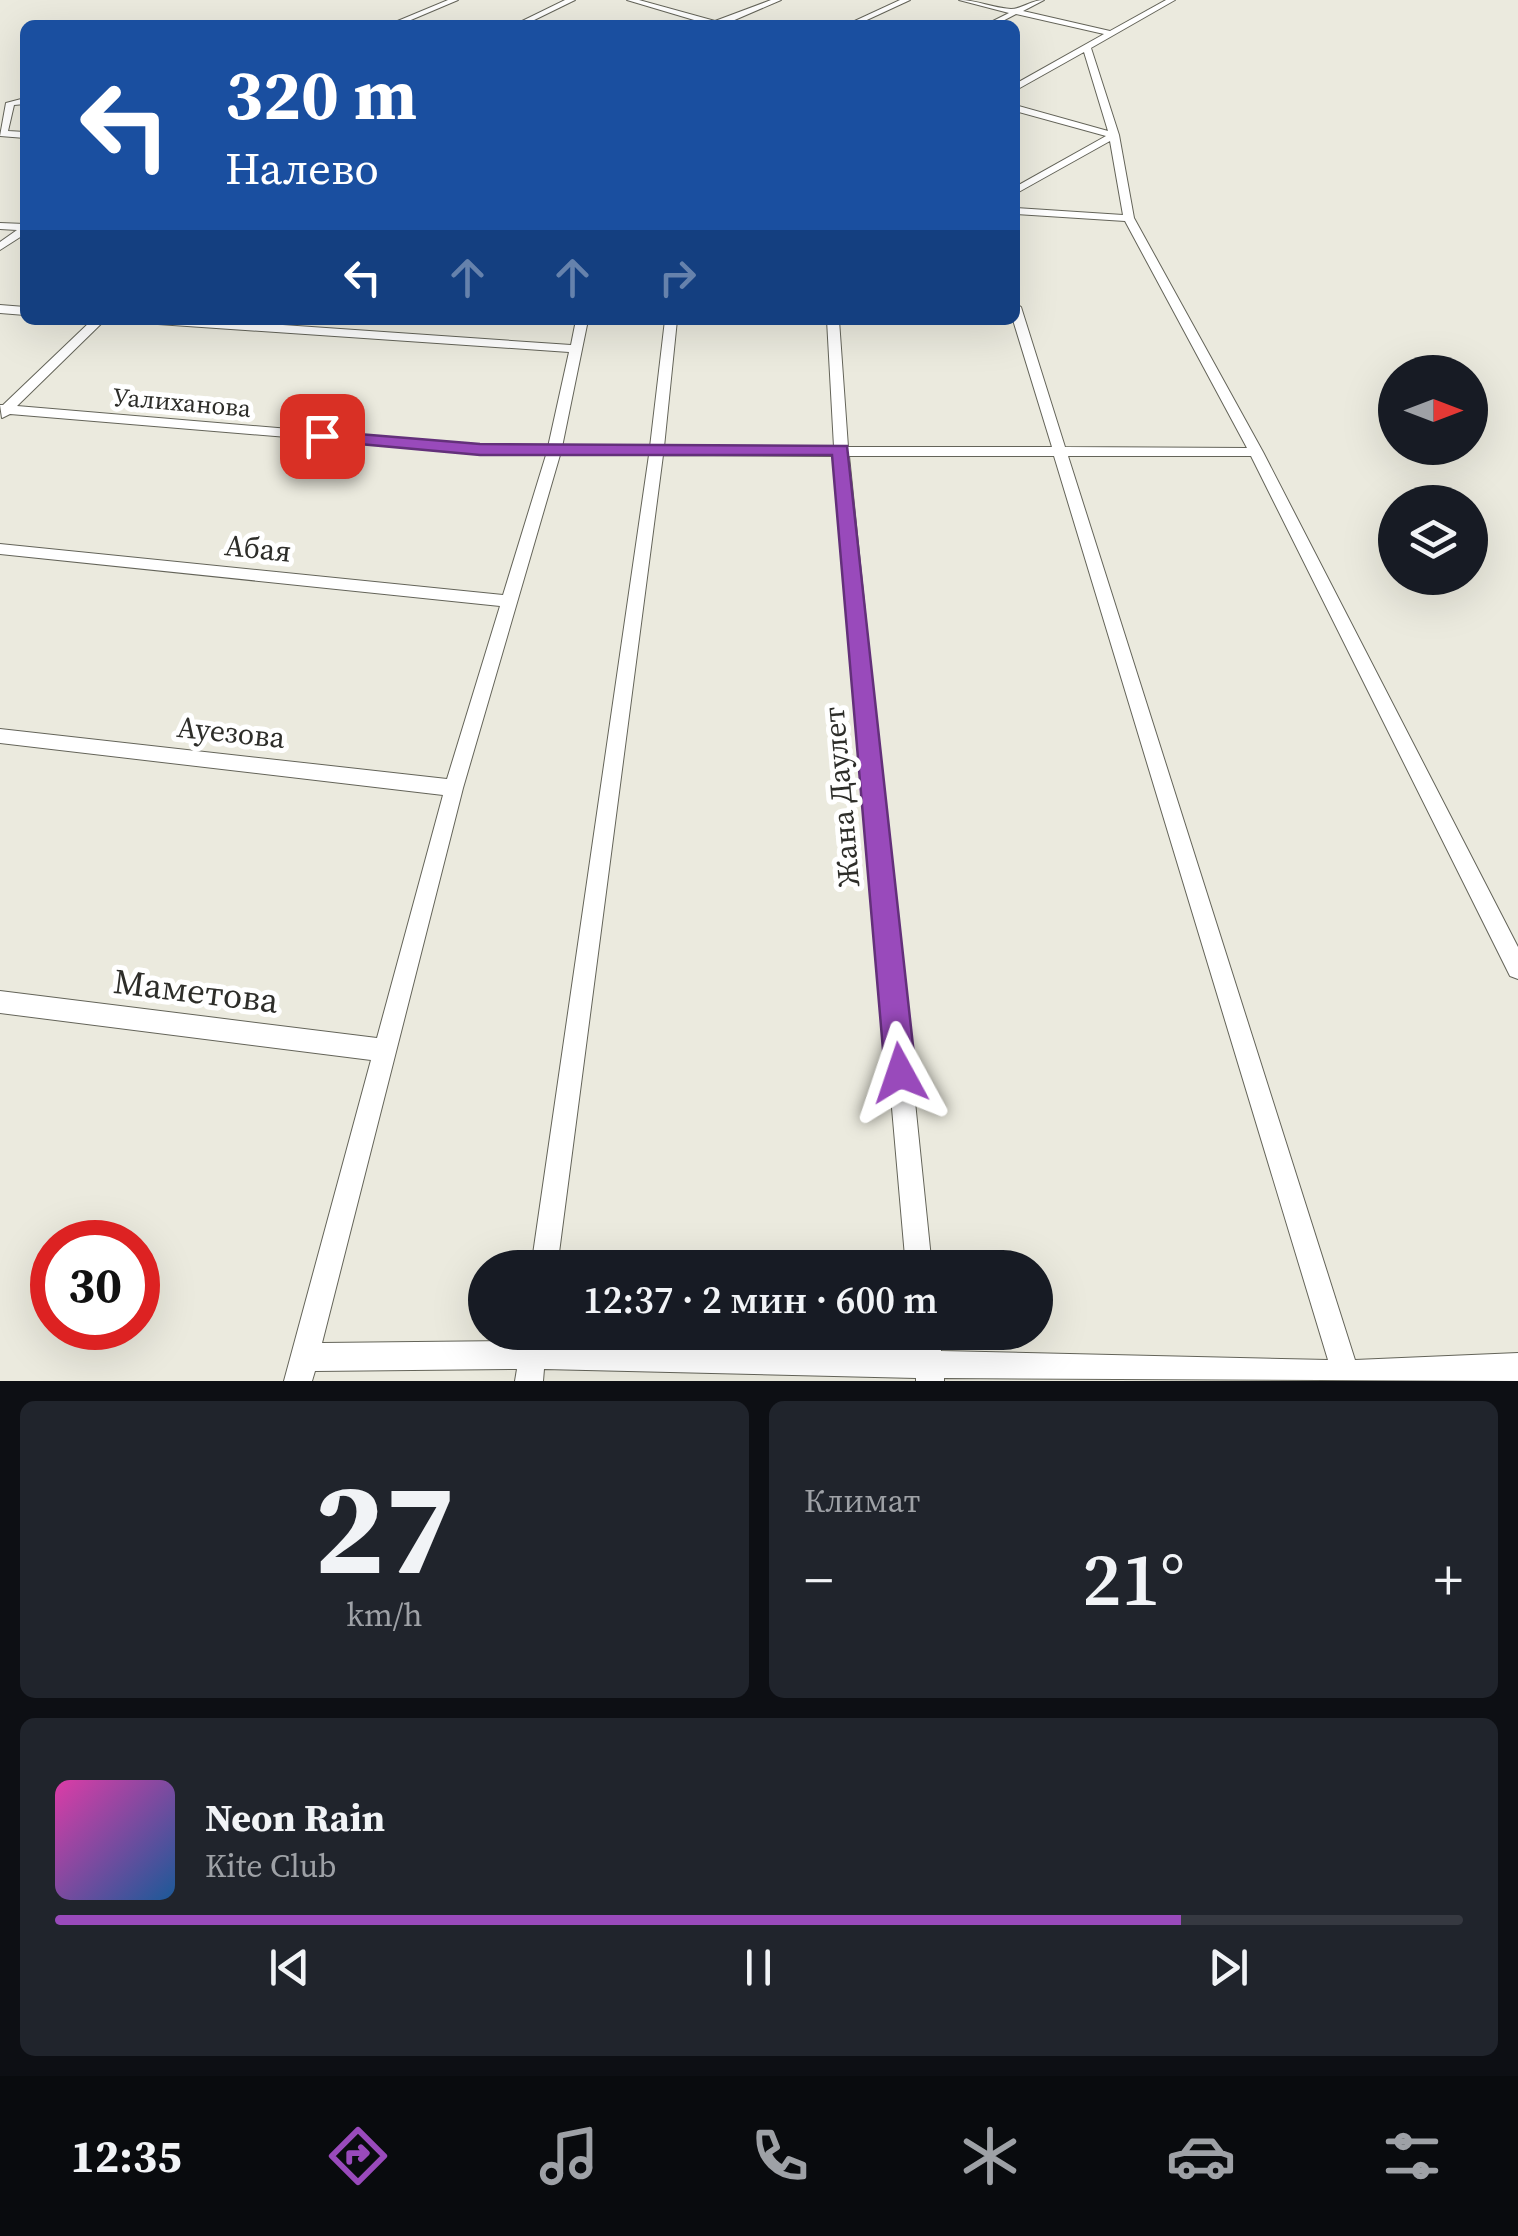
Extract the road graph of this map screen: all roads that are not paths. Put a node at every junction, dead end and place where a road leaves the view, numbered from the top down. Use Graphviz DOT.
graph roads {
  1 [pos="454,0"];
  2 [pos="571,0"];
  3 [pos="632,0"];
  4 [pos="777,0"];
  5 [pos="906,0"];
  6 [pos="963,0"];
  7 [pos="1040,0"];
  8 [pos="1171,0"];
  9 [pos="1015,12"];
  10 [pos="404,20"];
  11 [pos="529,20"];
  12 [pos="703,20"];
  13 [pos="727,20"];
  14 [pos="861,20"];
  15 [pos="999,20"];
  16 [pos="1108,33"];
  17 [pos="1087,47"];
  18 [pos="1020,84"];
  19 [pos="4,92"];
  20 [pos="20,102"];
  21 [pos="10,103"];
  22 [pos="1020,109"];
  23 [pos="2,133"];
  24 [pos="1114,134"];
  25 [pos="1020,188"];
  26 [pos="1020,211"];
  27 [pos="1129,218"];
  28 [pos="20,232"];
  29 [pos="0,247"];
  30 [pos="1020,323"];
  31 [pos="93,325"];
  32 [pos="233,325"];
  33 [pos="581,325"];
  34 [pos="669,325"];
  35 [pos="833,325"];
  36 [pos="577,348"];
  37 [pos="2,411"];
  38 [pos="657,449"];
  39 [pos="554,450"];
  40 [pos="841,450"];
  41 [pos="1061,451"];
  42 [pos="1256,452"];
  43 [pos="0,549"];
  44 [pos="511,601"];
  45 [pos="0,736"];
  46 [pos="454,788"];
  47 [pos="1518,969"];
  48 [pos="0,1002"];
  49 [pos="384,1050"];
  50 [pos="546,1250"];
  51 [pos="917,1250"];
  52 [pos="532,1356"];
  53 [pos="1518,1367"];
  54 [pos="302,1369"];
  55 [pos="929,1374"];
  56 [pos="1347,1377"];
  1 -- 10 [label="street"];
  2 -- 11 [label="street"];
  3 -- 12 [label="street"];
  4 -- 13 [label="street"];
  5 -- 14 [label="street"];
  6 -- 9 [label="street"];
  7 -- 9 [label="street"];
  8 -- 16 [label="street"];
  9 -- 15 [label="street"];
  9 -- 16 [label="street"];
  16 -- 17 [label="street"];
  17 -- 18 [label="street"];
  17 -- 24 [label="street"];
  19 -- 21 [label="street"];
  20 -- 21 [label="street"];
  21 -- 23 [label="street"];
  22 -- 24 [label="street"];
  24 -- 25 [label="street"];
  24 -- 27 [label="street"];
  26 -- 27 [label="street"];
  27 -- 42 [label="street"];
  28 -- 29 [label="street"];
  30 -- 41 [label="street"];
  31 -- 37 [label="street"];
  32 -- 36 [label="street"];
  33 -- 36 [label="street"];
  34 -- 38 [label="street"];
  35 -- 40 [label="street, Жана Даулет"];
  36 -- 39 [label="street"];
  37 -- 39 [label="street, Уалиханова"];
  38 -- 39 [label="street, Уалиханова"];
  38 -- 40 [label="street, Уалиханова"];
  38 -- 50 [label="street"];
  39 -- 44 [label="street"];
  40 -- 41 [label="street, Уалиханова"];
  40 -- 51 [label="street, Жана Даулет"];
  41 -- 42 [label="street, Уалиханова"];
  41 -- 56 [label="street"];
  42 -- 47 [label="street"];
  43 -- 44 [label="street, Абая"];
  44 -- 46 [label="street"];
  45 -- 46 [label="street, Ауезова"];
  46 -- 49 [label="street"];
  48 -- 49 [label="street, Маметова"];
  49 -- 54 [label="street"];
  52 -- 54 [label="street"];
  52 -- 55 [label="street"];
  53 -- 56 [label="street"];
  55 -- 56 [label="street"];
}
